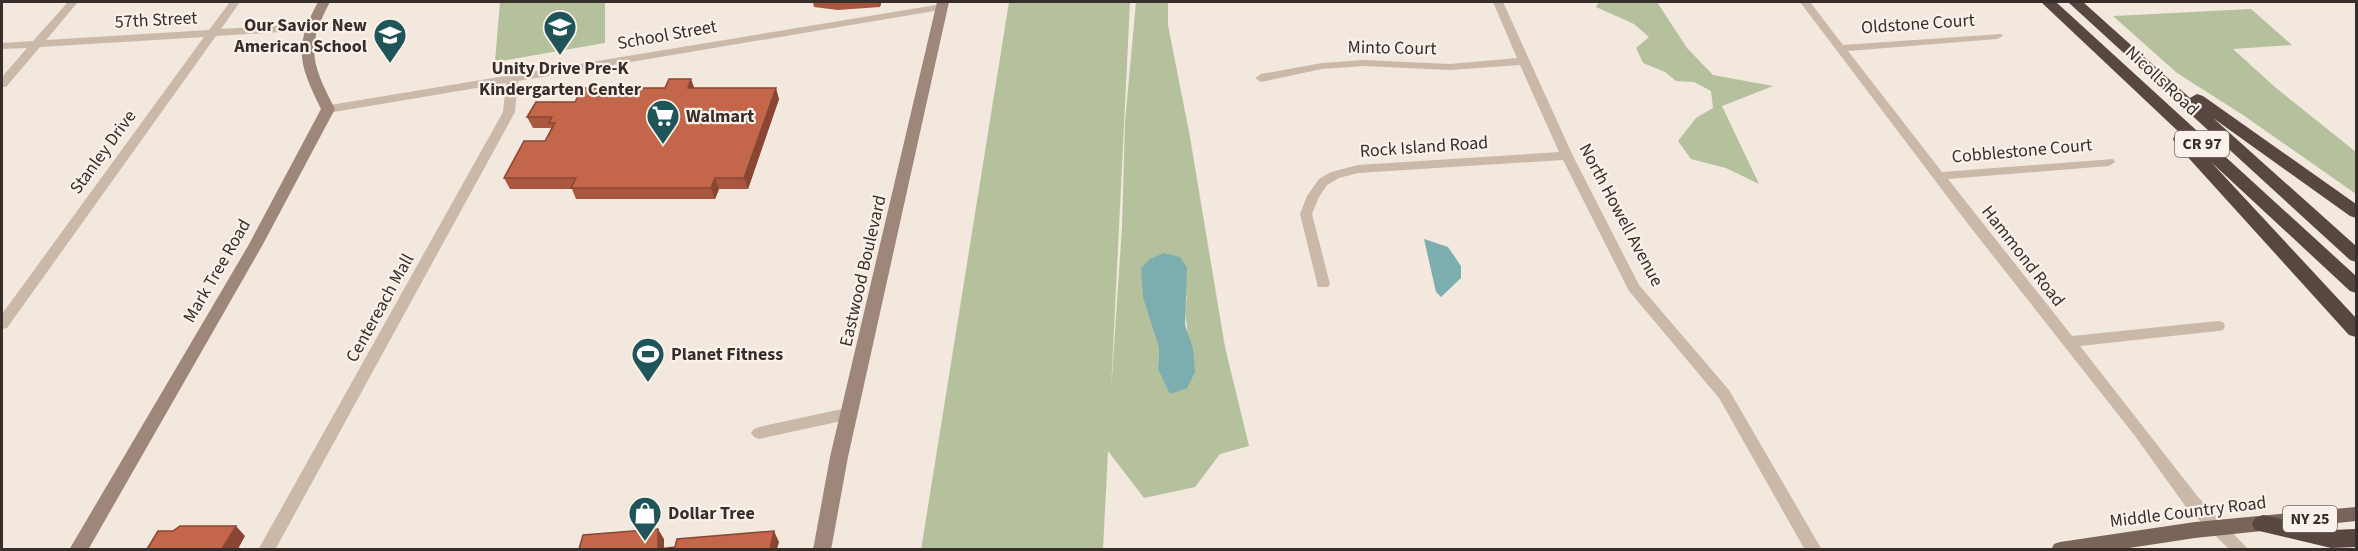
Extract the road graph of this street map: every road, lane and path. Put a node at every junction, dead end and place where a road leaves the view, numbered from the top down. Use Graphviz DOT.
graph roads {
  1 [pos="73,2"];
  2 [pos="235,2"];
  3 [pos="324,2"];
  4 [pos="1498,2"];
  5 [pos="1805,2"];
  6 [pos="2048,2"];
  7 [pos="2075,2"];
  8 [pos="942,4"];
  9 [pos="2101,26"];
  10 [pos="312,27"];
  11 [pos="210,34"];
  12 [pos="1997,36"];
  13 [pos="36,44"];
  14 [pos="2,46"];
  15 [pos="1842,48"];
  16 [pos="2103,53"];
  17 [pos="1523,61"];
  18 [pos="1261,78"];
  19 [pos="512,79"];
  20 [pos="2,84"];
  21 [pos="328,109"];
  22 [pos="1567,156"];
  23 [pos="2109,162"];
  24 [pos="1938,176"];
  25 [pos="2356,212"];
  26 [pos="2356,256"];
  27 [pos="1323,284"];
  28 [pos="2356,286"];
  29 [pos="2330,300"];
  30 [pos="2,324"];
  31 [pos="2218,326"];
  32 [pos="2356,330"];
  33 [pos="2356,340"];
  34 [pos="2068,342"];
  35 [pos="851,412"];
  36 [pos="759,433"];
  37 [pos="2356,514"];
  38 [pos="2263,524"];
  39 [pos="2220,528"];
  40 [pos="2356,538"];
  41 [pos="78,549"];
  42 [pos="267,549"];
  43 [pos="822,549"];
  44 [pos="1814,549"];
  45 [pos="2060,549"];
  46 [pos="2241,549"];
  1 -- 13 [label="street"];
  2 -- 11 [label="street, Stanley Drive"];
  3 -- 10 [label="street"];
  4 -- 17 [label="street, North Howell Avenue"];
  5 -- 15 [label="street, Hammond Road"];
  6 -- 16 [label="highway, Nicolls Road / CR 97"];
  7 -- 9 [label="highway, Nicolls Road / CR 97"];
  8 -- 19 [label="street, School Street"];
  8 -- 35 [label="street, Eastwood Boulevard"];
  9 -- 25 [label="highway"];
  9 -- 26 [label="highway, Nicolls Road / CR 97"];
  10 -- 11 [label="street, 57th Street"];
  10 -- 21 [label="street"];
  11 -- 13 [label="street, 57th Street"];
  11 -- 30 [label="street, Stanley Drive"];
  12 -- 15 [label="street, Oldstone Court"];
  13 -- 14 [label="street, 57th Street"];
  13 -- 20 [label="street"];
  15 -- 24 [label="street, Hammond Road"];
  16 -- 28 [label="highway, Nicolls Road / CR 97"];
  16 -- 29 [label="highway"];
  17 -- 18 [label="street, Minto Court"];
  17 -- 22 [label="street, North Howell Avenue"];
  19 -- 21 [label="street, School Street"];
  19 -- 42 [label="street, Centereach Mall"];
  21 -- 41 [label="street, Mark Tree Road"];
  22 -- 27 [label="street, Rock Island Road"];
  22 -- 44 [label="street, North Howell Avenue"];
  23 -- 24 [label="street, Cobblestone Court"];
  24 -- 34 [label="street, Hammond Road"];
  29 -- 32 [label="highway"];
  29 -- 33 [label="highway"];
  31 -- 34 [label="street"];
  34 -- 39 [label="street, Hammond Road"];
  35 -- 36 [label="street"];
  35 -- 43 [label="street, Eastwood Boulevard"];
  37 -- 38 [label="main road, Middle Country Road / NY 25"];
  38 -- 39 [label="main road, Middle Country Road / NY 25"];
  38 -- 40 [label="highway"];
  39 -- 45 [label="main road, Middle Country Road / NY 25"];
  39 -- 46 [label="street, Hammond Road"];
}
